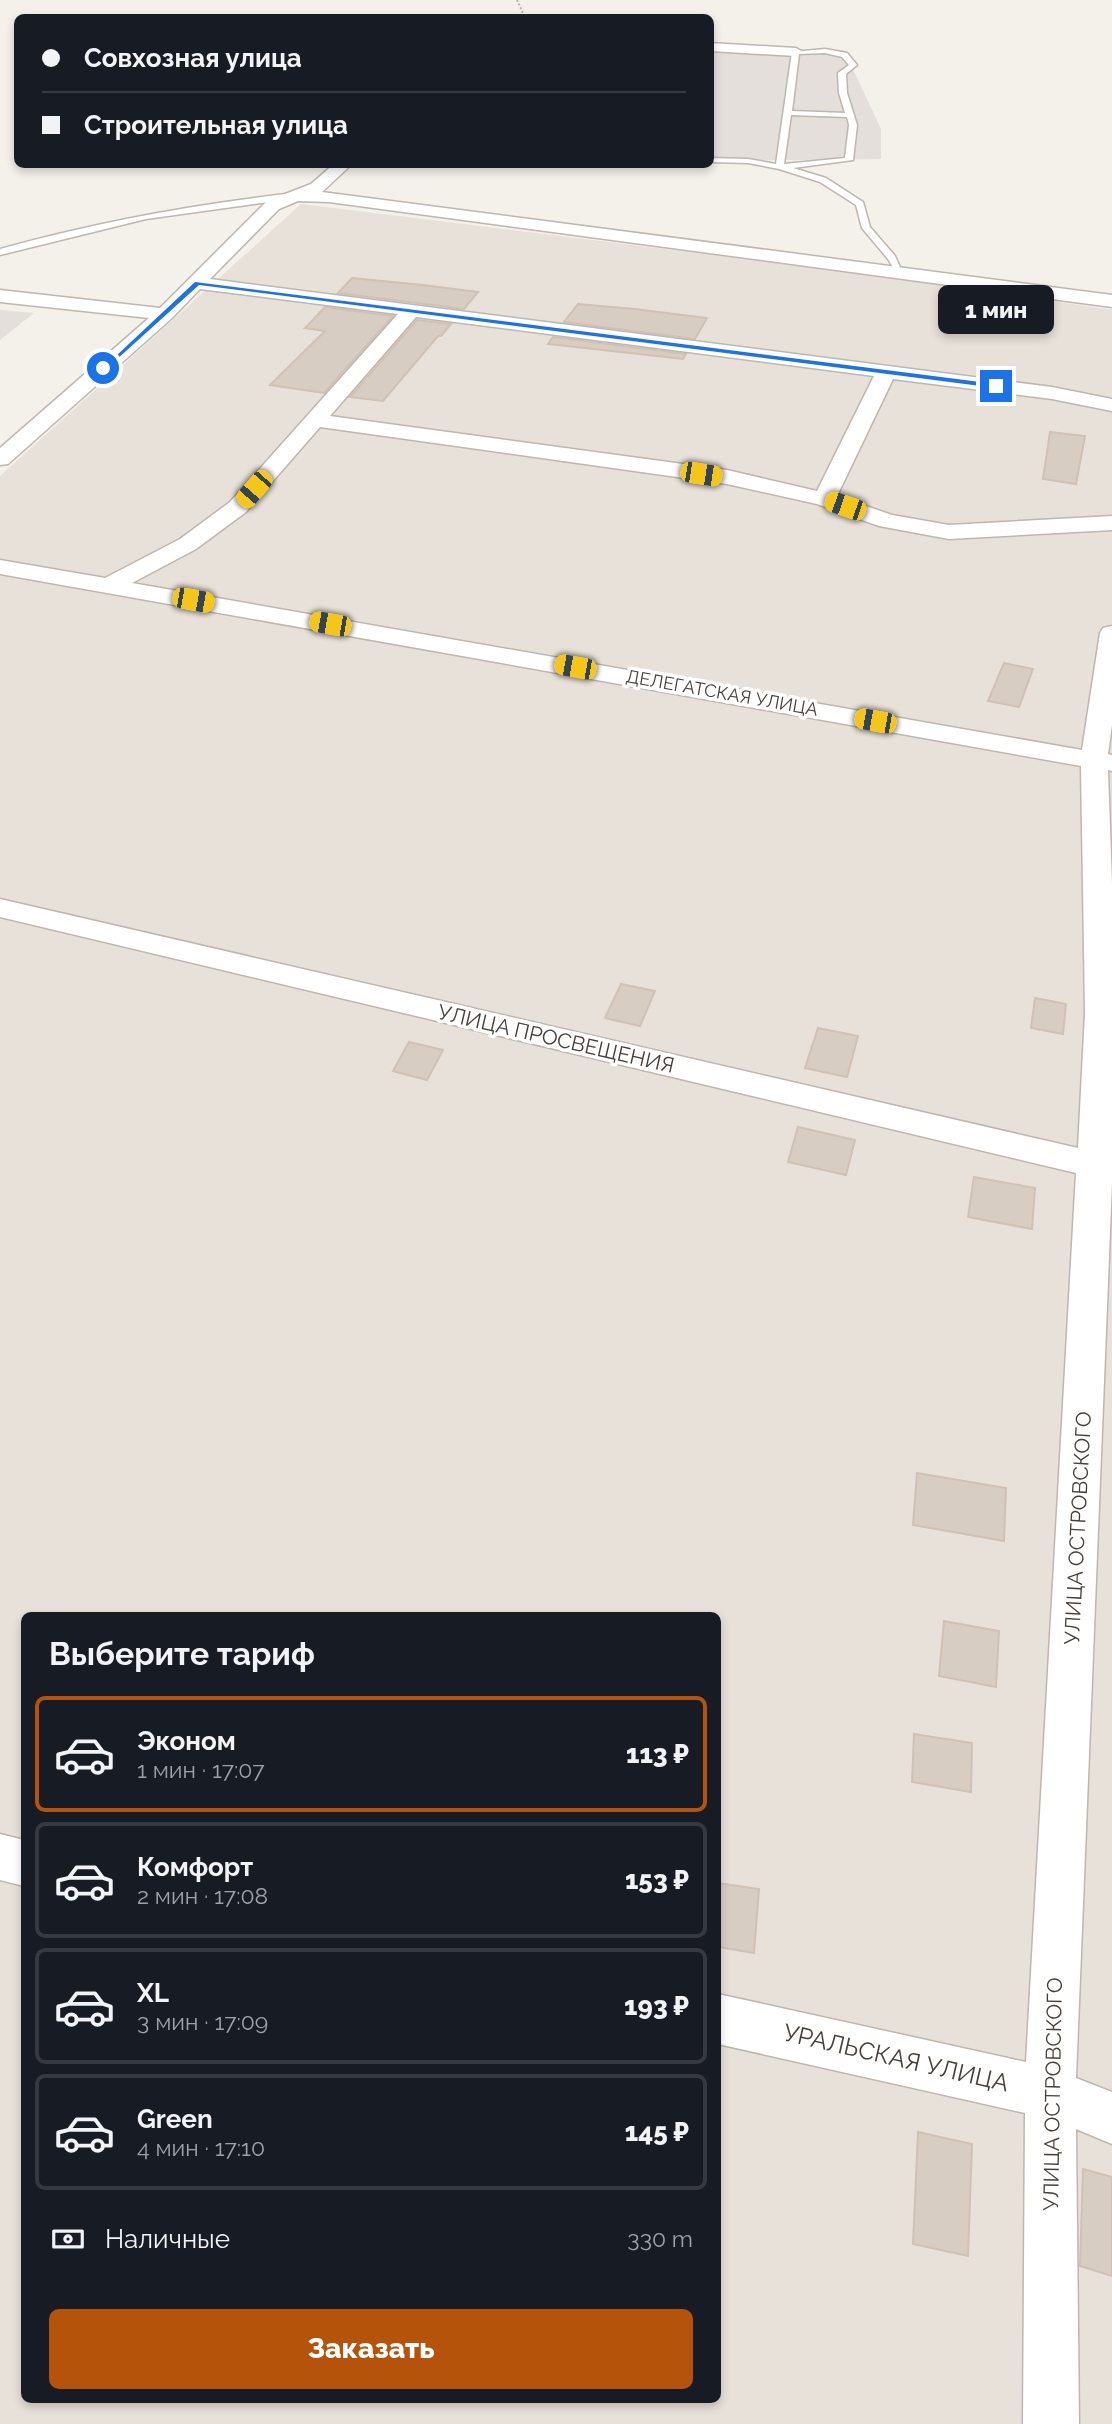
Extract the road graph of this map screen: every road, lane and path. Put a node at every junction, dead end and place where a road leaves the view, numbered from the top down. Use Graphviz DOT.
graph roads {
  1 [pos="714,47"];
  2 [pos="796,52"];
  3 [pos="789,113"];
  4 [pos="849,116"];
  5 [pos="714,160"];
  6 [pos="780,167"];
  7 [pos="340,168"];
  8 [pos="295,196"];
  9 [pos="0,252"];
  10 [pos="900,272"];
  11 [pos="197,283"];
  12 [pos="0,296"];
  13 [pos="1112,300"];
  14 [pos="410,312"];
  15 [pos="165,314"];
  16 [pos="886,372"];
  17 [pos="1112,405"];
  18 [pos="315,420"];
  19 [pos="0,459"];
  20 [pos="824,499"];
  21 [pos="1112,523"];
  22 [pos="0,567"];
  23 [pos="111,585"];
  24 [pos="1112,634"];
  25 [pos="1103,761"];
  26 [pos="0,908"];
  27 [pos="1104,1168"];
  28 [pos="0,1857"];
  29 [pos="21,1862"];
  30 [pos="721,2020"];
  31 [pos="1050,2093"];
  32 [pos="1112,2118"];
  33 [pos="1051,2424"];
  1 -- 2 [label="street"];
  2 -- 3 [label="lane"];
  2 -- 4 [label="lane"];
  3 -- 4 [label="lane"];
  3 -- 6 [label="lane"];
  4 -- 6 [label="lane"];
  5 -- 6 [label="lane"];
  6 -- 10 [label="lane"];
  7 -- 8 [label="street"];
  8 -- 9 [label="lane"];
  8 -- 10 [label="street"];
  8 -- 11 [label="street"];
  10 -- 13 [label="street"];
  11 -- 14 [label="street"];
  11 -- 15 [label="street"];
  12 -- 15 [label="street"];
  14 -- 16 [label="street"];
  14 -- 18 [label="street"];
  15 -- 19 [label="street"];
  16 -- 17 [label="street"];
  16 -- 20 [label="street"];
  18 -- 20 [label="street"];
  18 -- 23 [label="street"];
  20 -- 21 [label="street"];
  22 -- 23 [label="street, ДЕЛЕГАТСКАЯ УЛИЦА"];
  23 -- 25 [label="street, ДЕЛЕГАТСКАЯ УЛИЦА"];
  24 -- 25 [label="street, УЛИЦА ОСТРОВСКОГО"];
  25 -- 27 [label="street, УЛИЦА ОСТРОВСКОГО"];
  26 -- 27 [label="street, УЛИЦА ПРОСВЕЩЕНИЯ"];
  27 -- 31 [label="street, УЛИЦА ОСТРОВСКОГО"];
  28 -- 29 [label="street"];
  30 -- 31 [label="street, УРАЛЬСКАЯ УЛИЦА"];
  31 -- 32 [label="street, УРАЛЬСКАЯ УЛИЦА"];
  31 -- 33 [label="street, УЛИЦА ОСТРОВСКОГО"];
}
